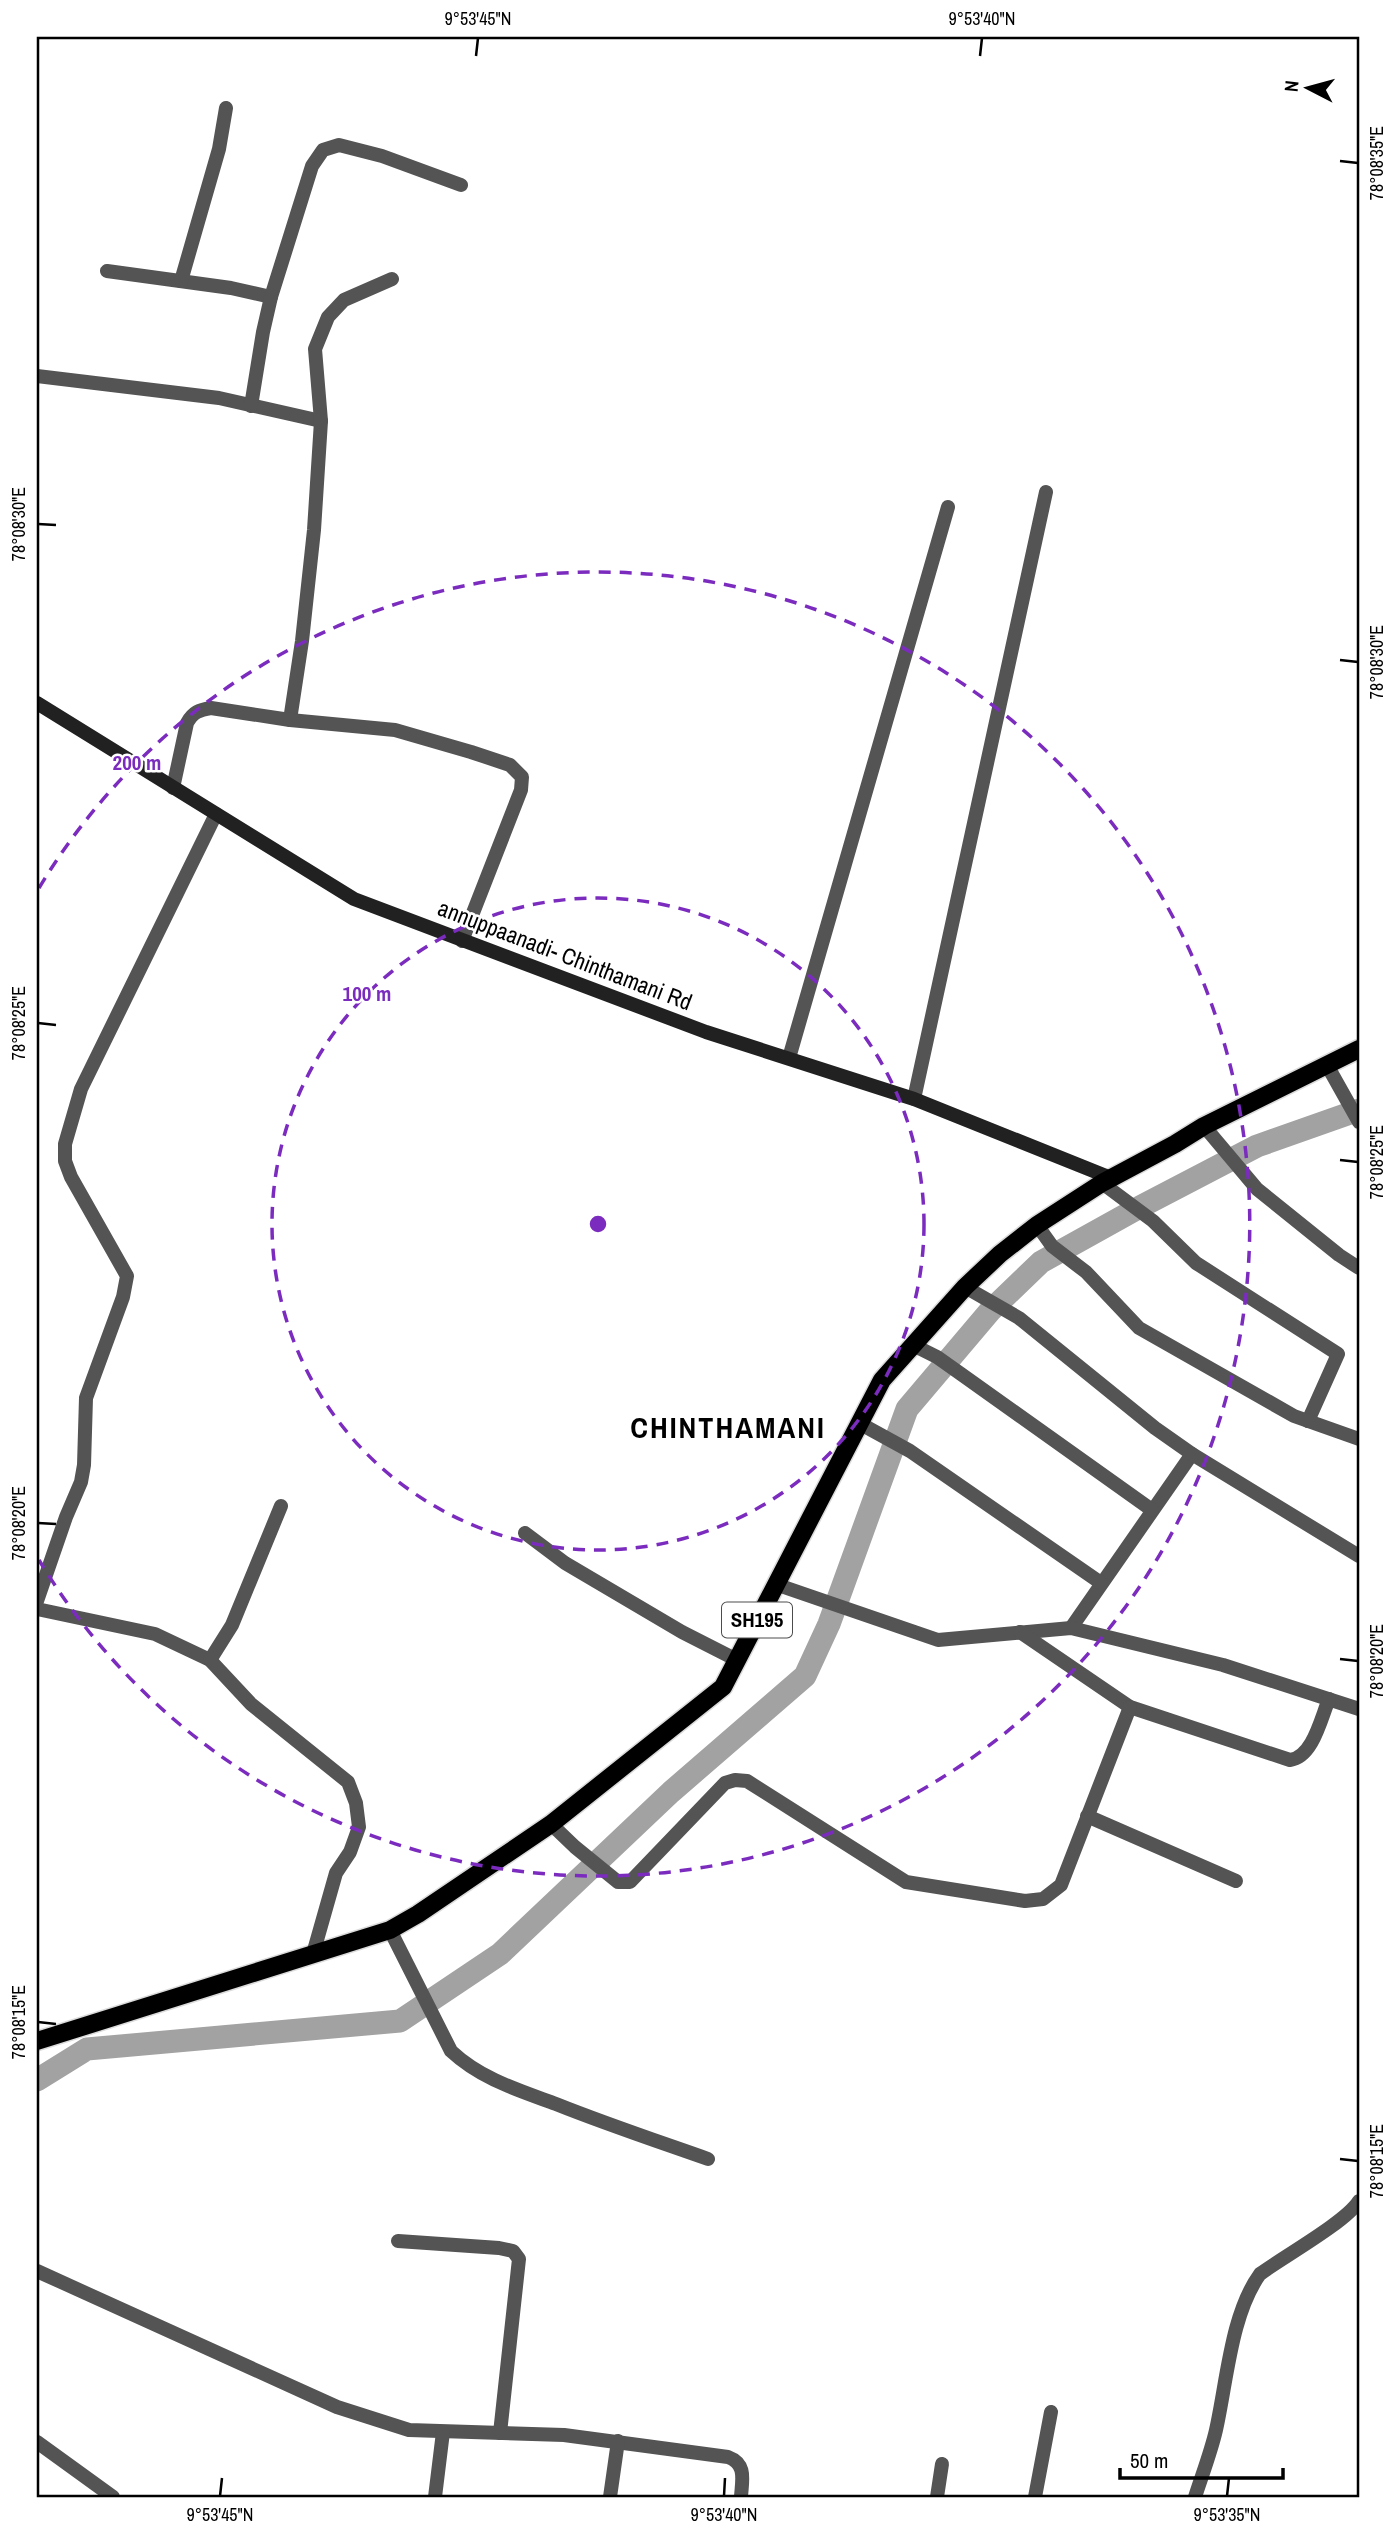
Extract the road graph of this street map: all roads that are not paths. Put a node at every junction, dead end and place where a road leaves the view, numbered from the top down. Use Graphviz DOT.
graph roads {
  1 [pos="226,108"];
  2 [pos="461,185"];
  3 [pos="107,271"];
  4 [pos="392,279"];
  5 [pos="181,281"];
  6 [pos="271,297"];
  7 [pos="37,376"];
  8 [pos="251,406"];
  9 [pos="321,421"];
  10 [pos="1046,492"];
  11 [pos="948,507"];
  12 [pos="37,703"];
  13 [pos="290,720"];
  14 [pos="173,788"];
  15 [pos="216,814"];
  16 [pos="463,941"];
  17 [pos="1359,1049"];
  18 [pos="789,1058"];
  19 [pos="1327,1065"];
  20 [pos="914,1099"];
  21 [pos="1359,1122"];
  22 [pos="1203,1126"];
  23 [pos="1106,1181"];
  24 [pos="1037,1225"];
  25 [pos="1359,1268"];
  26 [pos="965,1287"];
  27 [pos="913,1345"];
  28 [pos="1308,1421"];
  29 [pos="859,1423"];
  30 [pos="1359,1439"];
  31 [pos="1192,1454"];
  32 [pos="282,1506"];
  33 [pos="1152,1510"];
  34 [pos="525,1533"];
  35 [pos="1359,1556"];
  36 [pos="775,1584"];
  37 [pos="1101,1584"];
  38 [pos="37,1601"];
  39 [pos="37,1609"];
  40 [pos="1071,1628"];
  41 [pos="1020,1632"];
  42 [pos="210,1660"];
  43 [pos="737,1660"];
  44 [pos="1329,1699"];
  45 [pos="1130,1707"];
  46 [pos="1359,1709"];
  47 [pos="1087,1816"];
  48 [pos="551,1825"];
  49 [pos="1236,1881"];
  50 [pos="390,1930"];
  51 [pos="313,1954"];
  52 [pos="37,2041"];
  53 [pos="708,2159"];
  54 [pos="1359,2201"];
  55 [pos="398,2241"];
  56 [pos="37,2271"];
  57 [pos="1051,2412"];
  58 [pos="443,2432"];
  59 [pos="500,2433"];
  60 [pos="618,2441"];
  61 [pos="37,2442"];
  62 [pos="942,2464"];
  63 [pos="113,2497"];
  64 [pos="435,2497"];
  65 [pos="610,2497"];
  66 [pos="741,2497"];
  67 [pos="937,2497"];
  68 [pos="1035,2497"];
  69 [pos="1195,2497"];
  1 -- 5 [label="street"];
  2 -- 6 [label="street"];
  3 -- 5 [label="street"];
  4 -- 9 [label="street"];
  5 -- 6 [label="street"];
  6 -- 8 [label="street"];
  7 -- 8 [label="street"];
  8 -- 9 [label="street"];
  9 -- 13 [label="street"];
  10 -- 20 [label="street"];
  11 -- 18 [label="street"];
  12 -- 14 [label="street, annuppaanadi- Chinthamani Rd"];
  13 -- 14 [label="street"];
  13 -- 16 [label="street"];
  14 -- 15 [label="street, annuppaanadi- Chinthamani Rd"];
  15 -- 16 [label="street, annuppaanadi- Chinthamani Rd"];
  15 -- 38 [label="street"];
  16 -- 18 [label="street, annuppaanadi- Chinthamani Rd"];
  17 -- 19 [label="main road, SH195"];
  18 -- 20 [label="street, annuppaanadi- Chinthamani Rd"];
  19 -- 21 [label="street"];
  19 -- 22 [label="main road, SH195"];
  20 -- 23 [label="street, annuppaanadi- Chinthamani Rd"];
  22 -- 23 [label="main road, SH195"];
  22 -- 25 [label="street"];
  23 -- 24 [label="main road, SH195"];
  23 -- 28 [label="street"];
  24 -- 26 [label="main road, SH195"];
  24 -- 28 [label="street"];
  26 -- 27 [label="main road, SH195"];
  26 -- 31 [label="street"];
  27 -- 29 [label="main road, SH195"];
  27 -- 33 [label="street"];
  28 -- 30 [label="street"];
  29 -- 36 [label="main road, SH195"];
  29 -- 37 [label="street"];
  31 -- 33 [label="street"];
  31 -- 35 [label="street"];
  32 -- 42 [label="street"];
  33 -- 37 [label="street"];
  34 -- 43 [label="street"];
  36 -- 41 [label="street"];
  36 -- 43 [label="main road, SH195"];
  37 -- 40 [label="street"];
  39 -- 42 [label="street"];
  40 -- 41 [label="street"];
  40 -- 44 [label="street"];
  41 -- 45 [label="street"];
  42 -- 51 [label="street"];
  43 -- 48 [label="main road, SH195"];
  44 -- 45 [label="street"];
  44 -- 46 [label="street"];
  45 -- 47 [label="street"];
  47 -- 48 [label="street"];
  47 -- 49 [label="street"];
  48 -- 50 [label="main road, SH195"];
  50 -- 51 [label="main road, SH195"];
  50 -- 53 [label="street"];
  51 -- 52 [label="main road, SH195"];
  54 -- 69 [label="street"];
  55 -- 59 [label="street"];
  56 -- 58 [label="street"];
  57 -- 68 [label="street"];
  58 -- 59 [label="street"];
  58 -- 64 [label="street"];
  59 -- 60 [label="street"];
  60 -- 65 [label="street"];
  60 -- 66 [label="street"];
  61 -- 63 [label="street"];
  62 -- 67 [label="street"];
}
